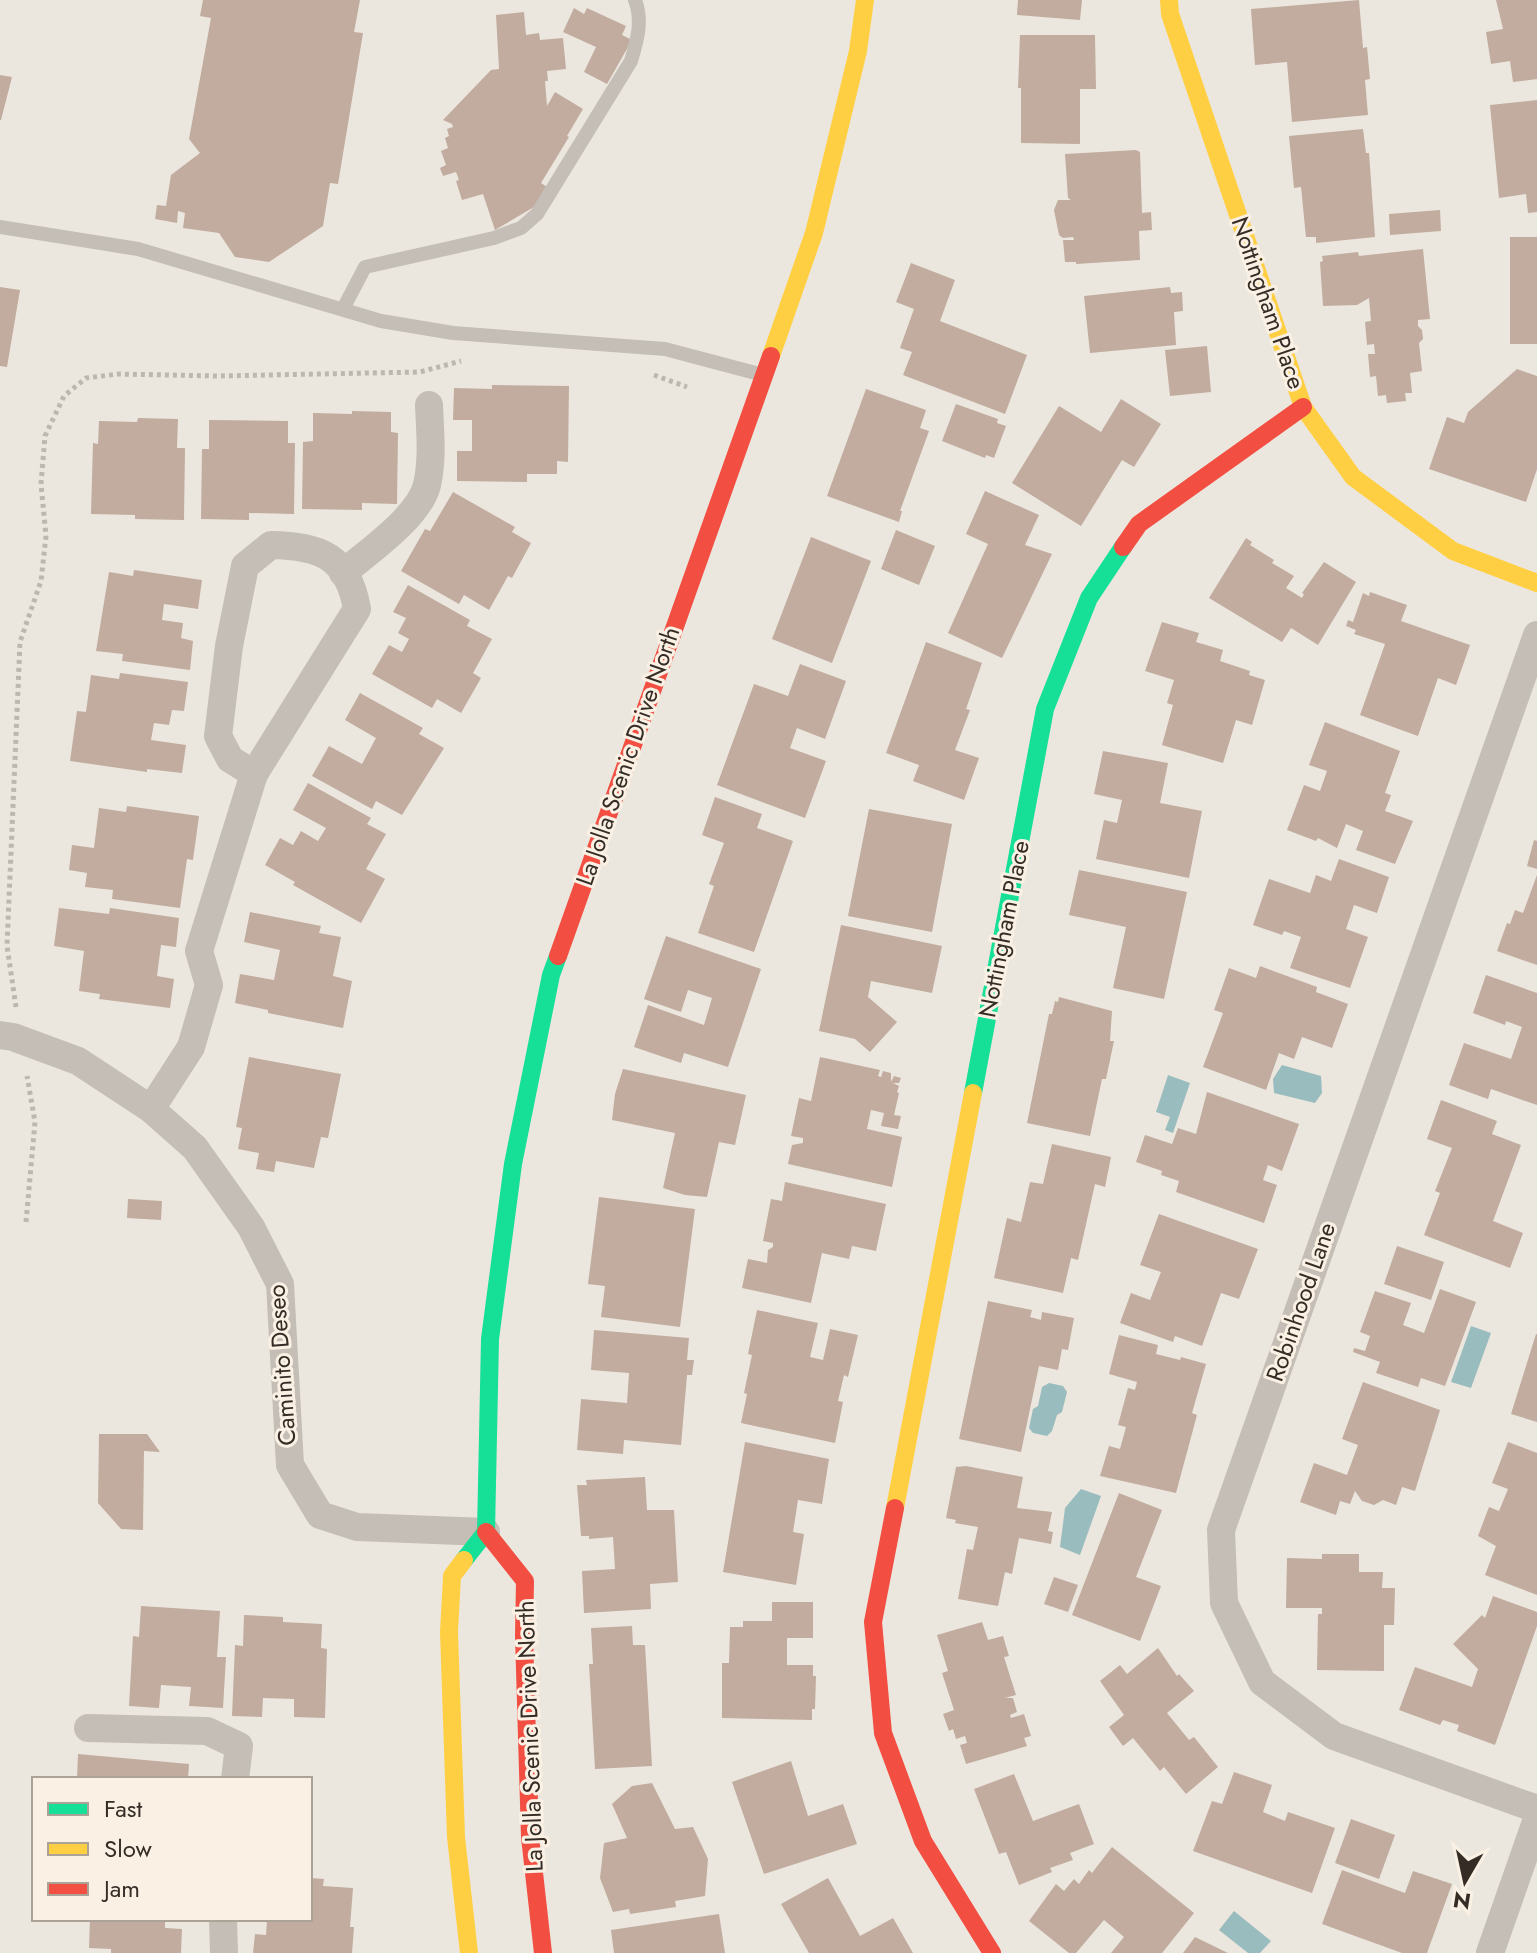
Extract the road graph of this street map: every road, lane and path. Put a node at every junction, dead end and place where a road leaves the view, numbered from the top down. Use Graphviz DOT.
graph roads {
  1 [pos="635,0"];
  2 [pos="865,0"];
  3 [pos="1169,0"];
  4 [pos="0,227"];
  5 [pos="343,309"];
  6 [pos="467,359"];
  7 [pos="763,375"];
  8 [pos="429,405"];
  9 [pos="1303,407"];
  10 [pos="343,573"];
  11 [pos="1537,583"];
  12 [pos="1537,635"];
  13 [pos="254,774"];
  14 [pos="10,1038"];
  15 [pos="151,1109"];
  16 [pos="26,1222"];
  17 [pos="486,1532"];
  18 [pos="88,1728"];
  19 [pos="235,1777"];
  20 [pos="1537,1809"];
  21 [pos="1537,1819"];
  22 [pos="223,1921"];
  23 [pos="224,1953"];
  24 [pos="469,1953"];
  25 [pos="543,1953"];
  26 [pos="992,1953"];
  27 [pos="1490,1953"];
  1 -- 5 [label="lane"];
  2 -- 7 [label="main road, La Jolla Scenic Drive North"];
  3 -- 9 [label="main road, Nottingham Place"];
  4 -- 5 [label="lane"];
  5 -- 7 [label="lane"];
  6 -- 14 [label="path"];
  7 -- 17 [label="main road, La Jolla Scenic Drive North"];
  8 -- 10 [label="street"];
  9 -- 11 [label="main road"];
  9 -- 26 [label="main road, Nottingham Place"];
  10 -- 13 [label="street"];
  10 -- 13 [label="street"];
  12 -- 20 [label="street, Robinhood Lane"];
  13 -- 15 [label="street"];
  14 -- 15 [label="street, Caminito Deseo"];
  14 -- 16 [label="path"];
  15 -- 17 [label="street, Caminito Deseo"];
  17 -- 24 [label="main road"];
  17 -- 25 [label="main road, La Jolla Scenic Drive North"];
  18 -- 19 [label="street"];
  21 -- 27 [label="street"];
  22 -- 23 [label="street"];
}
